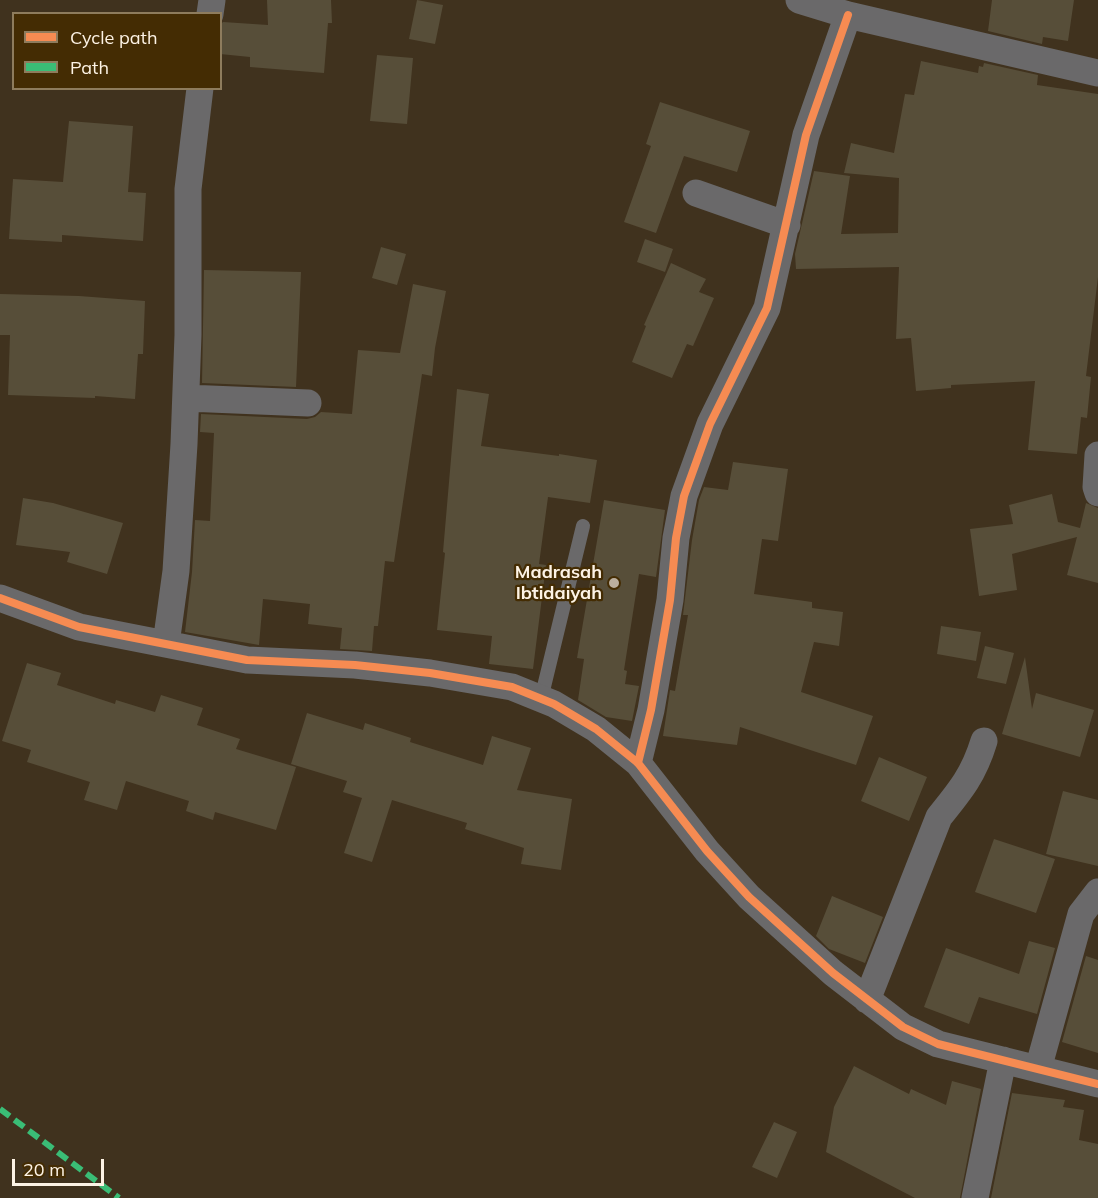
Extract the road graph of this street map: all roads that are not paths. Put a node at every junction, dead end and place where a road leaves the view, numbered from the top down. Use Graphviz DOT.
graph roads {
  1 [pos="799,0"];
  2 [pos="848,15"];
  3 [pos="1098,73"];
  4 [pos="200,90"];
  5 [pos="696,193"];
  6 [pos="787,225"];
  7 [pos="186,398"];
  8 [pos="308,403"];
  9 [pos="1098,455"];
  10 [pos="1098,494"];
  11 [pos="582,526"];
  12 [pos="0,598"];
  13 [pos="166,644"];
  14 [pos="541,699"];
  15 [pos="984,741"];
  16 [pos="638,763"];
  17 [pos="1098,892"];
  18 [pos="867,1000"];
  19 [pos="1003,1060"];
  20 [pos="1038,1069"];
  21 [pos="1098,1084"];
  22 [pos="975,1198"];
  1 -- 2 [label="street"];
  2 -- 3 [label="street"];
  2 -- 6 [label="street"];
  4 -- 7 [label="street"];
  5 -- 6 [label="street"];
  6 -- 16 [label="street"];
  7 -- 8 [label="street"];
  7 -- 13 [label="street"];
  9 -- 10 [label="street"];
  11 -- 14 [label="lane"];
  12 -- 13 [label="street"];
  13 -- 14 [label="street"];
  14 -- 16 [label="street"];
  15 -- 18 [label="street"];
  16 -- 18 [label="street"];
  17 -- 20 [label="street"];
  18 -- 19 [label="street"];
  19 -- 20 [label="street"];
  19 -- 22 [label="street"];
  20 -- 21 [label="street"];
}
